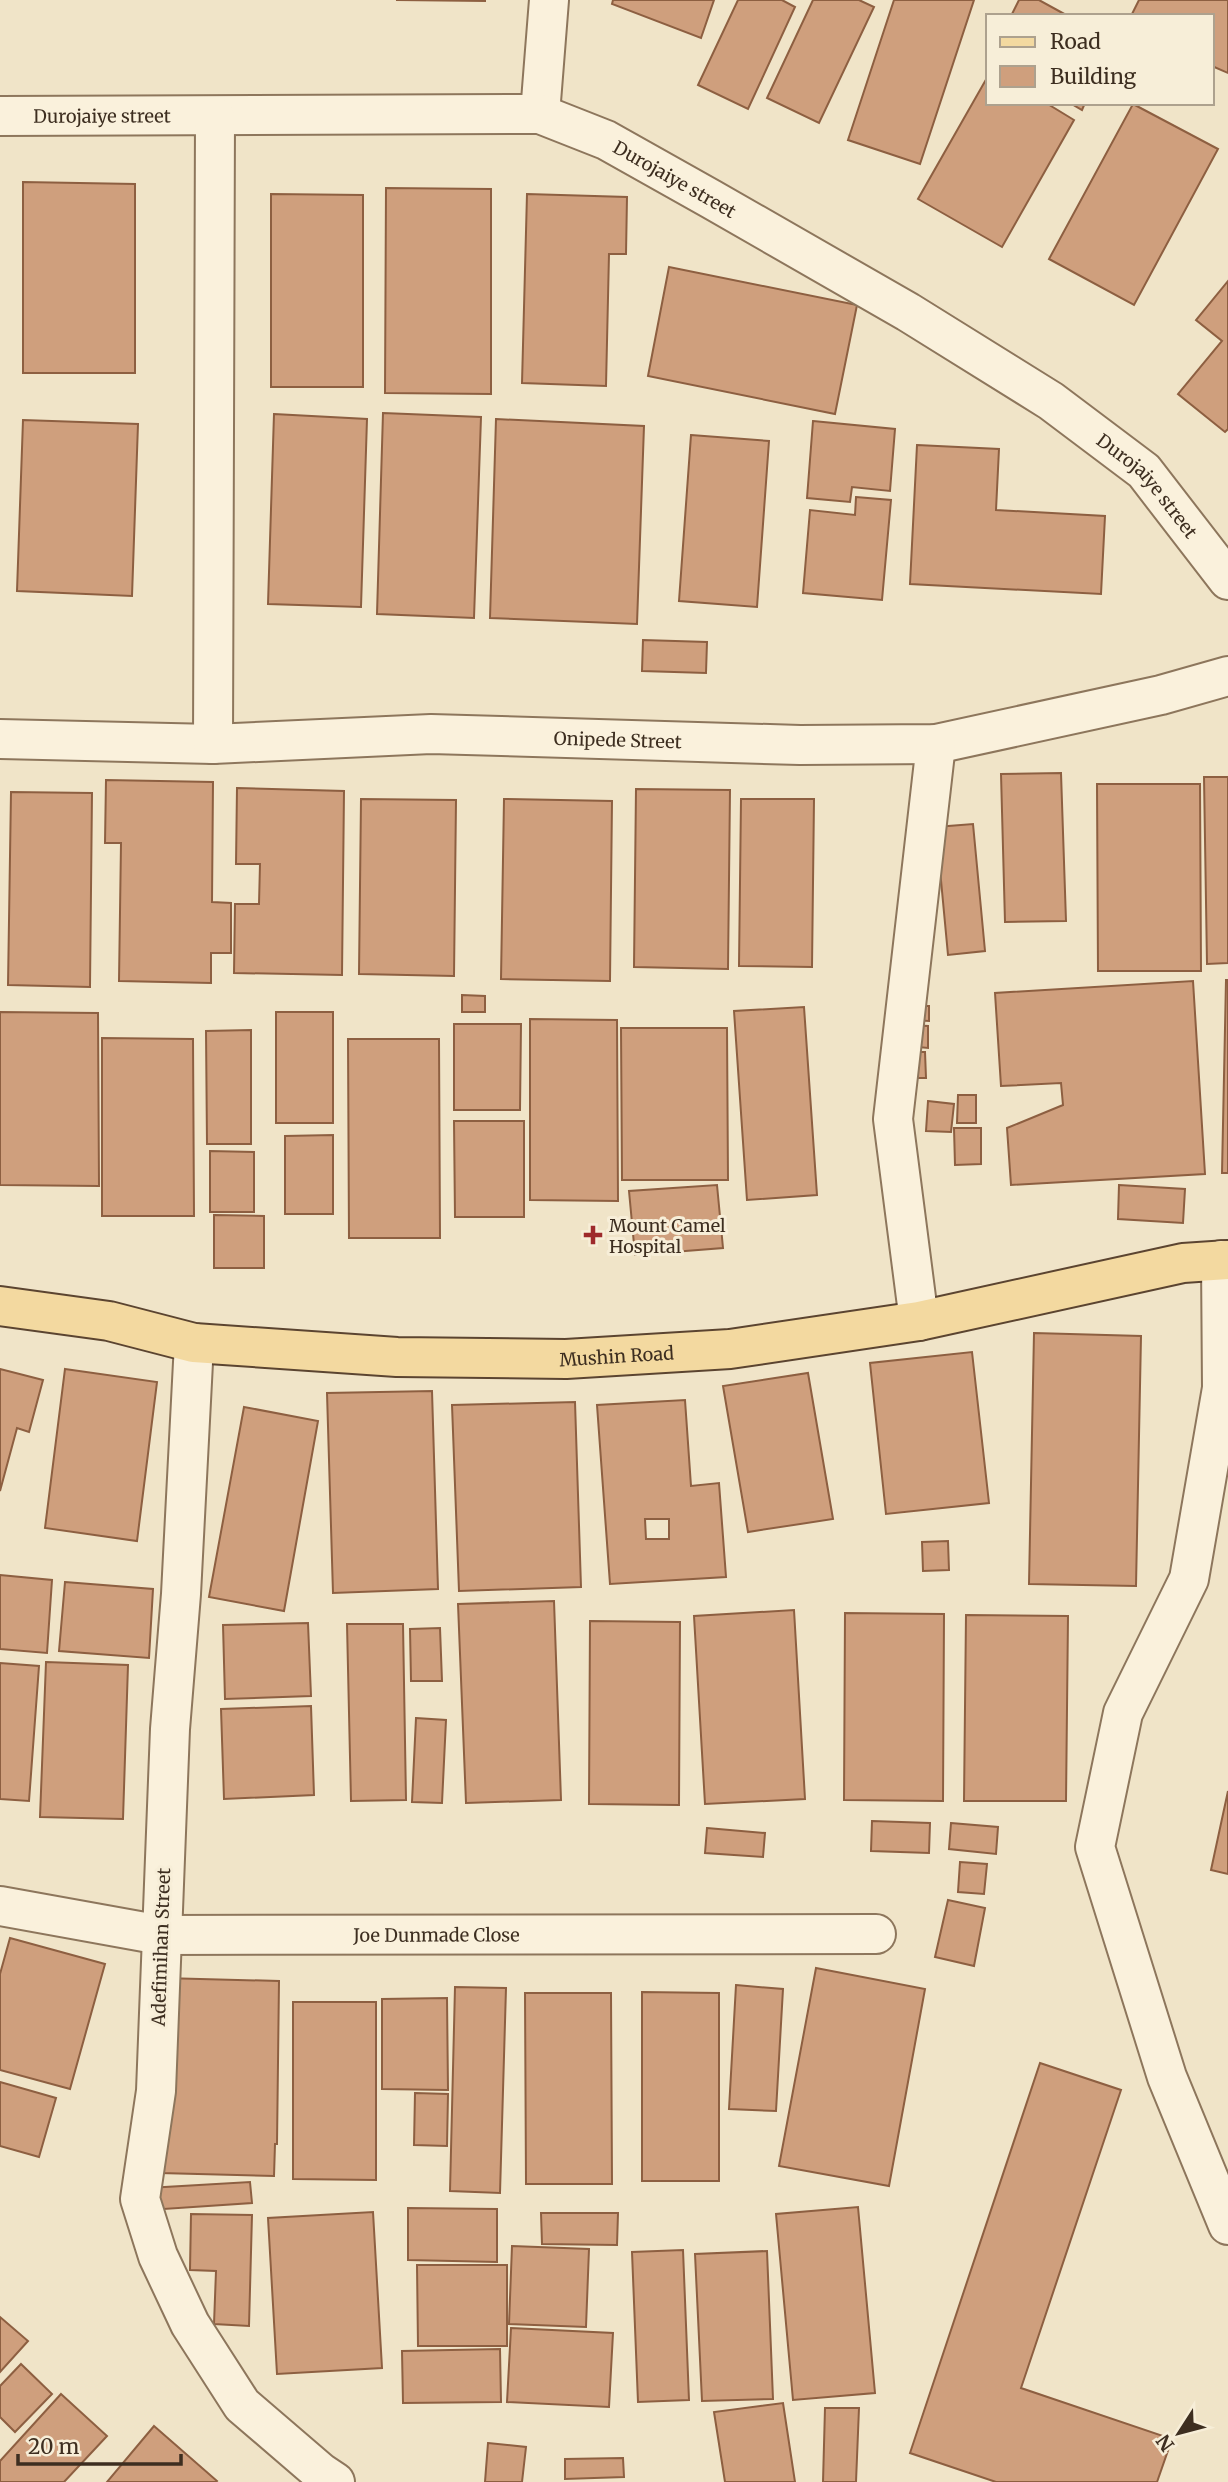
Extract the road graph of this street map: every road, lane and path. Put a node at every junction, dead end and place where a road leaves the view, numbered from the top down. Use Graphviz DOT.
graph roads {
  1 [pos="549,0"];
  2 [pos="540,114"];
  3 [pos="0,116"];
  4 [pos="215,117"];
  5 [pos="1228,580"];
  6 [pos="1228,676"];
  7 [pos="0,739"];
  8 [pos="213,744"];
  9 [pos="936,744"];
  10 [pos="1225,1260"];
  11 [pos="0,1306"];
  12 [pos="919,1321"];
  13 [pos="194,1343"];
  14 [pos="0,1906"];
  15 [pos="876,1934"];
  16 [pos="161,1935"];
  17 [pos="1228,2225"];
  18 [pos="335,2482"];
  1 -- 2 [label="street"];
  2 -- 4 [label="street, Durojaiye street"];
  2 -- 5 [label="street, Durojaiye street"];
  3 -- 4 [label="street, Durojaiye street"];
  4 -- 8 [label="street"];
  6 -- 9 [label="street, Onipede Street"];
  7 -- 8 [label="street, Onipede Street"];
  8 -- 9 [label="street, Onipede Street"];
  9 -- 12 [label="street"];
  10 -- 12 [label="main road, Mushin Road"];
  10 -- 17 [label="street"];
  11 -- 13 [label="main road, Mushin Road"];
  12 -- 13 [label="main road, Mushin Road"];
  13 -- 16 [label="street, Adefimihan Street"];
  14 -- 16 [label="street, Joe Dunmade Close"];
  15 -- 16 [label="street, Joe Dunmade Close"];
  16 -- 18 [label="street, Adefimihan Street"];
}
